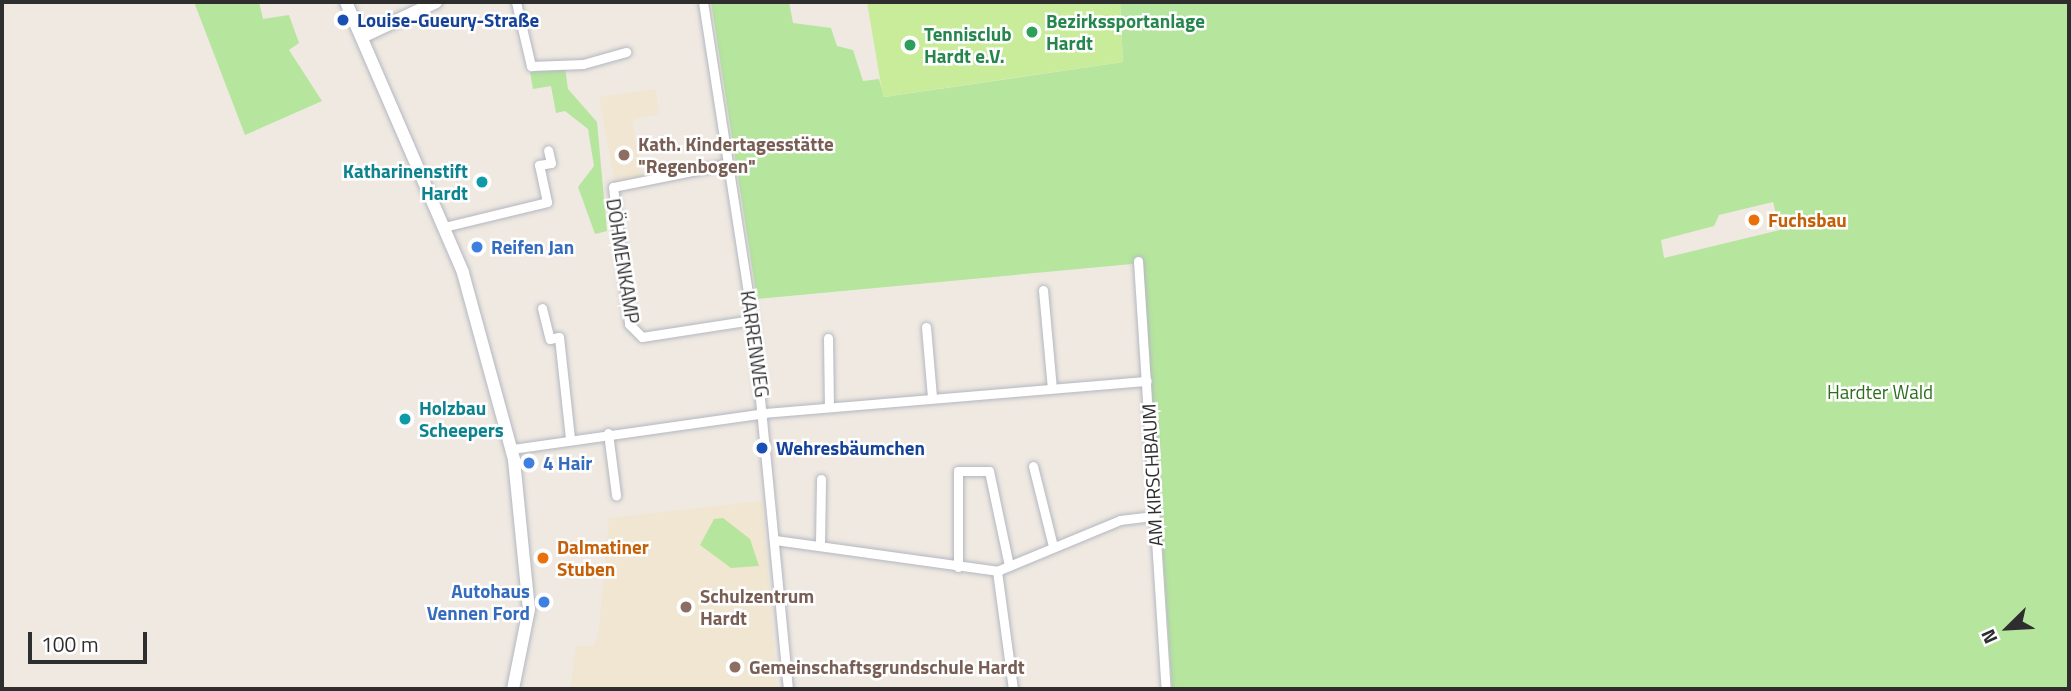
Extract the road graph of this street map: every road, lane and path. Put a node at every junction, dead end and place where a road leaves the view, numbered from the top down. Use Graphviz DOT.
graph roads {
  1 [pos="346,2"];
  2 [pos="436,2"];
  3 [pos="516,2"];
  4 [pos="703,2"];
  5 [pos="362,37"];
  6 [pos="626,52"];
  7 [pos="548,150"];
  8 [pos="727,164"];
  9 [pos="444,227"];
  10 [pos="1138,261"];
  11 [pos="1043,290"];
  12 [pos="542,308"];
  13 [pos="752,320"];
  14 [pos="926,327"];
  15 [pos="828,338"];
  16 [pos="1147,381"];
  17 [pos="1052,388"];
  18 [pos="932,397"];
  19 [pos="829,407"];
  20 [pos="764,413"];
  21 [pos="608,433"];
  22 [pos="570,438"];
  23 [pos="512,449"];
  24 [pos="1033,466"];
  25 [pos="821,479"];
  26 [pos="616,495"];
  27 [pos="1154,516"];
  28 [pos="775,540"];
  29 [pos="820,544"];
  30 [pos="1053,546"];
  31 [pos="1009,566"];
  32 [pos="958,567"];
  33 [pos="997,571"];
  34 [pos="513,689"];
  35 [pos="788,689"];
  36 [pos="1013,689"];
  37 [pos="1166,689"];
  1 -- 5 [label="main road"];
  2 -- 5 [label="main road"];
  3 -- 6 [label="street"];
  4 -- 8 [label="street, KARRENWEG"];
  5 -- 9 [label="main road"];
  7 -- 9 [label="street"];
  8 -- 13 [label="street, KARRENWEG"];
  8 -- 13 [label="street, DÖHMENKAMP"];
  9 -- 23 [label="main road"];
  10 -- 16 [label="street, AM KIRSCHBAUM"];
  11 -- 17 [label="street"];
  12 -- 22 [label="street"];
  13 -- 20 [label="street, KARRENWEG"];
  14 -- 18 [label="street"];
  15 -- 19 [label="street"];
  16 -- 17 [label="street"];
  16 -- 27 [label="street, AM KIRSCHBAUM"];
  17 -- 18 [label="street"];
  18 -- 19 [label="street"];
  19 -- 20 [label="street"];
  20 -- 21 [label="street"];
  20 -- 28 [label="street, KARRENWEG"];
  21 -- 22 [label="street"];
  21 -- 26 [label="street"];
  22 -- 23 [label="street"];
  23 -- 34 [label="main road"];
  24 -- 30 [label="street"];
  25 -- 29 [label="street"];
  27 -- 30 [label="street"];
  27 -- 37 [label="street, AM KIRSCHBAUM"];
  28 -- 29 [label="street"];
  28 -- 35 [label="street, KARRENWEG"];
  29 -- 32 [label="street"];
  30 -- 31 [label="street"];
  31 -- 32 [label="street"];
  31 -- 33 [label="street"];
  32 -- 33 [label="street"];
  33 -- 36 [label="street"];
}
